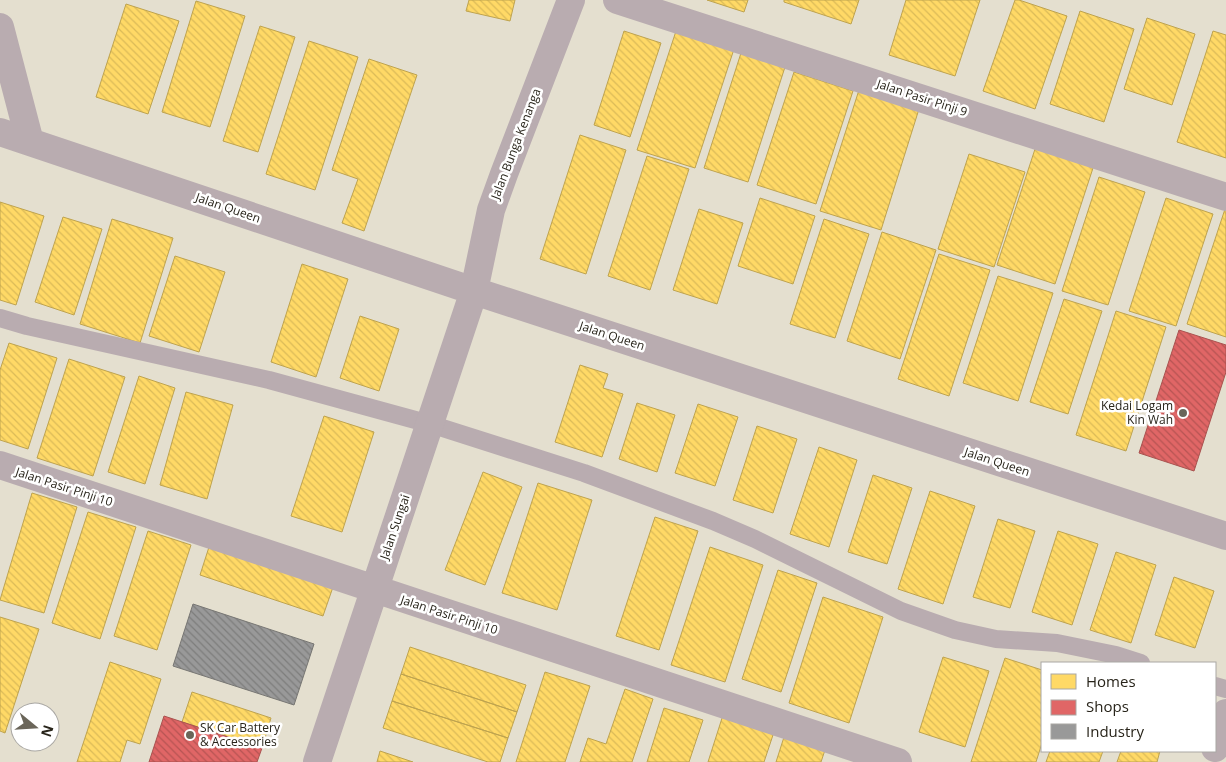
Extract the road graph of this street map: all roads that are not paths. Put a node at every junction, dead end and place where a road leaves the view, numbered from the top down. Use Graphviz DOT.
graph roads {
  1 [pos="571,0"];
  2 [pos="617,0"];
  3 [pos="0,27"];
  4 [pos="0,132"];
  5 [pos="30,142"];
  6 [pos="1226,197"];
  7 [pos="474,291"];
  8 [pos="0,318"];
  9 [pos="430,424"];
  10 [pos="0,465"];
  11 [pos="1226,536"];
  12 [pos="374,590"];
  13 [pos="1138,662"];
  14 [pos="1226,713"];
  15 [pos="1216,743"];
  16 [pos="316,762"];
  17 [pos="898,762"];
  1 -- 7 [label="street, Jalan Bunga Kenanga"];
  2 -- 6 [label="street, Jalan Pasir Pinji 9"];
  3 -- 5 [label="street"];
  4 -- 5 [label="street, Jalan Queen"];
  5 -- 7 [label="street, Jalan Queen"];
  7 -- 9 [label="street, Jalan Sungai"];
  7 -- 11 [label="street, Jalan Queen"];
  8 -- 9 [label="lane"];
  9 -- 12 [label="street, Jalan Sungai"];
  9 -- 13 [label="lane"];
  10 -- 12 [label="street, Jalan Pasir Pinji 10"];
  12 -- 16 [label="street, Jalan Sungai"];
  12 -- 17 [label="street, Jalan Pasir Pinji 10"];
  14 -- 15 [label="street"];
}
